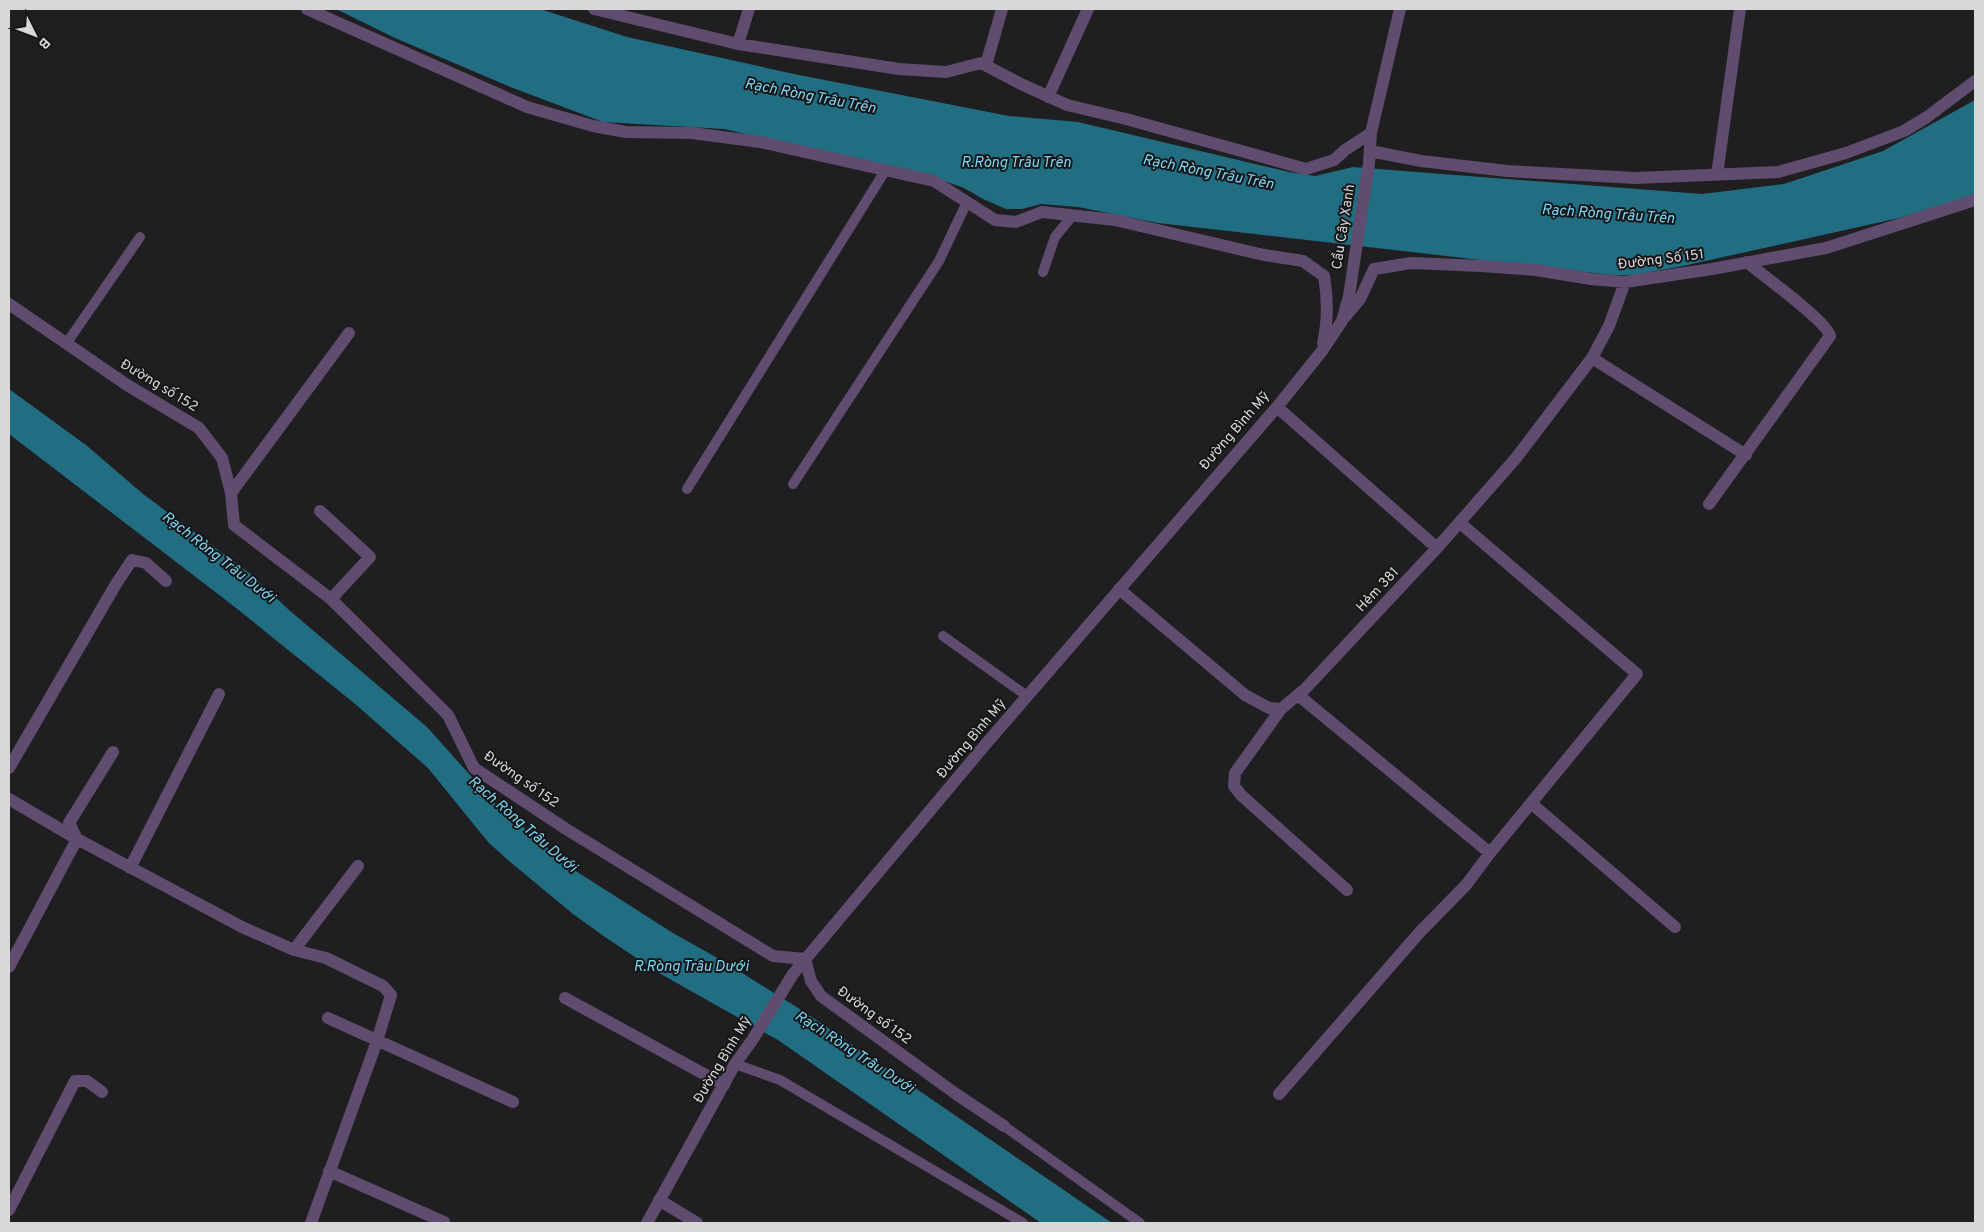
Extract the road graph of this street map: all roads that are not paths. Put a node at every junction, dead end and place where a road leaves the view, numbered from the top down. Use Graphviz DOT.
graph roads {
  1 [pos="307,9"];
  2 [pos="594,9"];
  3 [pos="749,9"];
  4 [pos="1002,9"];
  5 [pos="1088,9"];
  6 [pos="1400,9"];
  7 [pos="1740,9"];
  8 [pos="738,44"];
  9 [pos="986,65"];
  10 [pos="1975,81"];
  11 [pos="1048,96"];
  12 [pos="1371,133"];
  13 [pos="1369,157"];
  14 [pos="885,171"];
  15 [pos="1717,175"];
  16 [pos="1975,200"];
  17 [pos="967,202"];
  18 [pos="1073,215"];
  19 [pos="140,237"];
  20 [pos="1747,262"];
  21 [pos="1043,272"];
  22 [pos="1626,282"];
  23 [pos="1348,296"];
  24 [pos="9,304"];
  25 [pos="1342,321"];
  26 [pos="350,333"];
  27 [pos="66,344"];
  28 [pos="1322,351"];
  29 [pos="1592,358"];
  30 [pos="1276,407"];
  31 [pos="1746,455"];
  32 [pos="794,484"];
  33 [pos="687,489"];
  34 [pos="231,493"];
  35 [pos="1709,504"];
  36 [pos="320,511"];
  37 [pos="1460,524"];
  38 [pos="1437,548"];
  39 [pos="166,580"];
  40 [pos="1119,589"];
  41 [pos="331,599"];
  42 [pos="943,636"];
  43 [pos="219,694"];
  44 [pos="1298,695"];
  45 [pos="1028,696"];
  46 [pos="1281,709"];
  47 [pos="113,752"];
  48 [pos="9,768"];
  49 [pos="9,799"];
  50 [pos="1530,803"];
  51 [pos="77,839"];
  52 [pos="1490,852"];
  53 [pos="358,866"];
  54 [pos="130,868"];
  55 [pos="1347,890"];
  56 [pos="1676,927"];
  57 [pos="294,950"];
  58 [pos="805,959"];
  59 [pos="9,967"];
  60 [pos="565,998"];
  61 [pos="328,1018"];
  62 [pos="377,1042"];
  63 [pos="735,1064"];
  64 [pos="724,1085"];
  65 [pos="102,1092"];
  66 [pos="1279,1094"];
  67 [pos="513,1102"];
  68 [pos="1004,1126"];
  69 [pos="328,1171"];
  70 [pos="660,1200"];
  71 [pos="9,1210"];
  72 [pos="444,1222"];
  73 [pos="311,1223"];
  74 [pos="647,1223"];
  75 [pos="697,1223"];
  76 [pos="1023,1223"];
  77 [pos="1140,1223"];
  1 -- 14 [label="street"];
  2 -- 8 [label="street"];
  3 -- 8 [label="street"];
  4 -- 9 [label="street"];
  5 -- 11 [label="street"];
  6 -- 12 [label="street"];
  7 -- 15 [label="street"];
  8 -- 9 [label="street"];
  9 -- 11 [label="street"];
  10 -- 15 [label="street"];
  11 -- 12 [label="street"];
  12 -- 13 [label="street"];
  13 -- 15 [label="street"];
  13 -- 23 [label="street, Cầu Cây Xanh"];
  14 -- 17 [label="street"];
  14 -- 33 [label="lane"];
  16 -- 20 [label="street, Đường Số 151"];
  17 -- 18 [label="street"];
  17 -- 32 [label="lane"];
  18 -- 21 [label="lane"];
  18 -- 28 [label="street"];
  19 -- 27 [label="lane"];
  20 -- 22 [label="street, Đường Số 151"];
  20 -- 31 [label="street"];
  22 -- 25 [label="street, Đường Số 151"];
  22 -- 29 [label="street, Hẻm 381"];
  23 -- 25 [label="street, Đường Bình Mỹ"];
  24 -- 27 [label="street, Đường số 152"];
  25 -- 28 [label="street, Đường Bình Mỹ"];
  26 -- 34 [label="street"];
  27 -- 34 [label="street, Đường số 152"];
  28 -- 30 [label="street, Đường Bình Mỹ"];
  29 -- 31 [label="street"];
  29 -- 37 [label="street, Hẻm 381"];
  30 -- 38 [label="street"];
  30 -- 40 [label="street, Đường Bình Mỹ"];
  31 -- 35 [label="street"];
  34 -- 41 [label="street, Đường số 152"];
  36 -- 41 [label="street"];
  37 -- 38 [label="street, Hẻm 381"];
  37 -- 50 [label="street"];
  38 -- 44 [label="street, Hẻm 381"];
  39 -- 48 [label="street"];
  40 -- 45 [label="street, Đường Bình Mỹ"];
  40 -- 46 [label="street"];
  41 -- 58 [label="street, Đường số 152"];
  42 -- 45 [label="lane"];
  43 -- 54 [label="street"];
  44 -- 46 [label="street, Hẻm 381"];
  44 -- 52 [label="street"];
  45 -- 58 [label="street, Đường Bình Mỹ"];
  46 -- 55 [label="street, Hẻm 381"];
  47 -- 51 [label="street"];
  49 -- 51 [label="street"];
  50 -- 52 [label="street"];
  50 -- 56 [label="street"];
  51 -- 54 [label="street"];
  51 -- 59 [label="street"];
  52 -- 66 [label="street"];
  53 -- 57 [label="street"];
  54 -- 57 [label="street"];
  57 -- 62 [label="street"];
  58 -- 63 [label="street, Đường Bình Mỹ"];
  58 -- 68 [label="street, Đường số 152"];
  60 -- 64 [label="street"];
  61 -- 62 [label="street"];
  62 -- 67 [label="street"];
  62 -- 69 [label="street"];
  63 -- 64 [label="street, Đường Bình Mỹ"];
  63 -- 76 [label="lane"];
  64 -- 70 [label="street, Đường Bình Mỹ"];
  65 -- 71 [label="street"];
  68 -- 77 [label="lane"];
  69 -- 72 [label="street"];
  69 -- 73 [label="street"];
  70 -- 74 [label="street, Đường Bình Mỹ"];
  70 -- 75 [label="street"];
}
